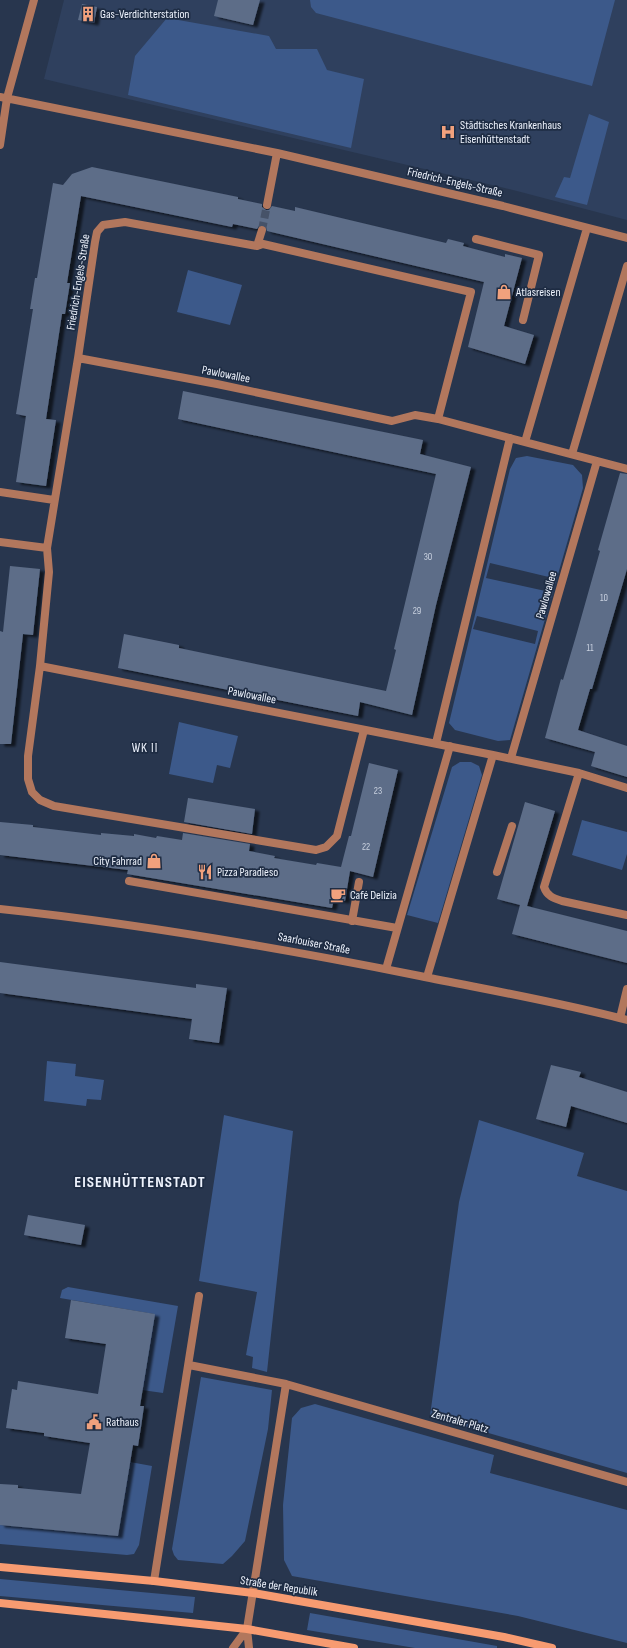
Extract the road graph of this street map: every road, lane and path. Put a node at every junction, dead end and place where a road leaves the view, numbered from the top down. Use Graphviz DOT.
graph roads {
  1 [pos="34,0"];
  2 [pos="4,97"];
  3 [pos="0,144"];
  4 [pos="277,153"];
  5 [pos="266,205"];
  6 [pos="586,228"];
  7 [pos="262,230"];
  8 [pos="476,238"];
  9 [pos="627,238"];
  10 [pos="258,246"];
  11 [pos="627,266"];
  12 [pos="523,320"];
  13 [pos="78,358"];
  14 [pos="438,419"];
  15 [pos="510,438"];
  16 [pos="525,442"];
  17 [pos="572,454"];
  18 [pos="597,461"];
  19 [pos="627,469"];
  20 [pos="0,492"];
  21 [pos="54,500"];
  22 [pos="0,542"];
  23 [pos="47,548"];
  24 [pos="40,666"];
  25 [pos="364,730"];
  26 [pos="436,743"];
  27 [pos="450,746"];
  28 [pos="493,755"];
  29 [pos="511,758"];
  30 [pos="579,773"];
  31 [pos="627,788"];
  32 [pos="512,826"];
  33 [pos="497,872"];
  34 [pos="130,881"];
  35 [pos="359,882"];
  36 [pos="0,909"];
  37 [pos="627,914"];
  38 [pos="352,920"];
  39 [pos="397,928"];
  40 [pos="386,969"];
  41 [pos="427,977"];
  42 [pos="627,989"];
  43 [pos="623,1019"];
  44 [pos="199,1296"];
  45 [pos="188,1365"];
  46 [pos="286,1384"];
  47 [pos="627,1482"];
  48 [pos="0,1567"];
  49 [pos="154,1581"];
  50 [pos="253,1593"];
  51 [pos="0,1603"];
  52 [pos="247,1629"];
  53 [pos="233,1648"];
  54 [pos="249,1648"];
  55 [pos="354,1648"];
  56 [pos="552,1648"];
  1 -- 2 [label="street"];
  2 -- 3 [label="street"];
  2 -- 4 [label="street, Friedrich-Engels-Straße"];
  4 -- 5 [label="street"];
  4 -- 6 [label="street, Friedrich-Engels-Straße"];
  6 -- 9 [label="street, Friedrich-Engels-Straße"];
  6 -- 16 [label="street"];
  7 -- 10 [label="street"];
  8 -- 12 [label="street"];
  10 -- 13 [label="street, Friedrich-Engels-Straße"];
  10 -- 14 [label="street, Friedrich-Engels-Straße"];
  11 -- 17 [label="street"];
  13 -- 14 [label="street, Pawlowallee"];
  13 -- 21 [label="street"];
  14 -- 15 [label="street, Pawlowallee"];
  15 -- 16 [label="street, Pawlowallee"];
  15 -- 26 [label="street"];
  16 -- 17 [label="street, Pawlowallee"];
  17 -- 18 [label="street, Pawlowallee"];
  18 -- 19 [label="street, Pawlowallee"];
  18 -- 29 [label="street, Pawlowallee"];
  20 -- 21 [label="street"];
  21 -- 23 [label="street"];
  22 -- 23 [label="street"];
  23 -- 24 [label="street"];
  24 -- 25 [label="street, Pawlowallee"];
  24 -- 25 [label="street"];
  25 -- 26 [label="street, Pawlowallee"];
  26 -- 27 [label="street, Pawlowallee"];
  27 -- 28 [label="street, Pawlowallee"];
  27 -- 39 [label="street"];
  28 -- 29 [label="street, Pawlowallee"];
  28 -- 41 [label="street"];
  29 -- 30 [label="street, Pawlowallee"];
  30 -- 31 [label="street, Pawlowallee"];
  30 -- 37 [label="street"];
  32 -- 33 [label="street"];
  34 -- 38 [label="street"];
  35 -- 38 [label="street"];
  36 -- 40 [label="street, Saarlouiser Straße"];
  38 -- 39 [label="street"];
  39 -- 40 [label="street"];
  40 -- 41 [label="street, Saarlouiser Straße"];
  41 -- 43 [label="street, Saarlouiser Straße"];
  42 -- 43 [label="street, Saarlouiser Straße"];
  44 -- 45 [label="street"];
  45 -- 46 [label="street, Zentraler Platz"];
  45 -- 49 [label="street"];
  46 -- 47 [label="street, Zentraler Platz"];
  46 -- 50 [label="street"];
  48 -- 49 [label="street, Straße der Republik"];
  49 -- 50 [label="street, Straße der Republik"];
  50 -- 52 [label="street"];
  50 -- 56 [label="street, Straße der Republik"];
  51 -- 52 [label="street"];
  52 -- 53 [label="street"];
  52 -- 54 [label="street"];
  52 -- 55 [label="street"];
}
